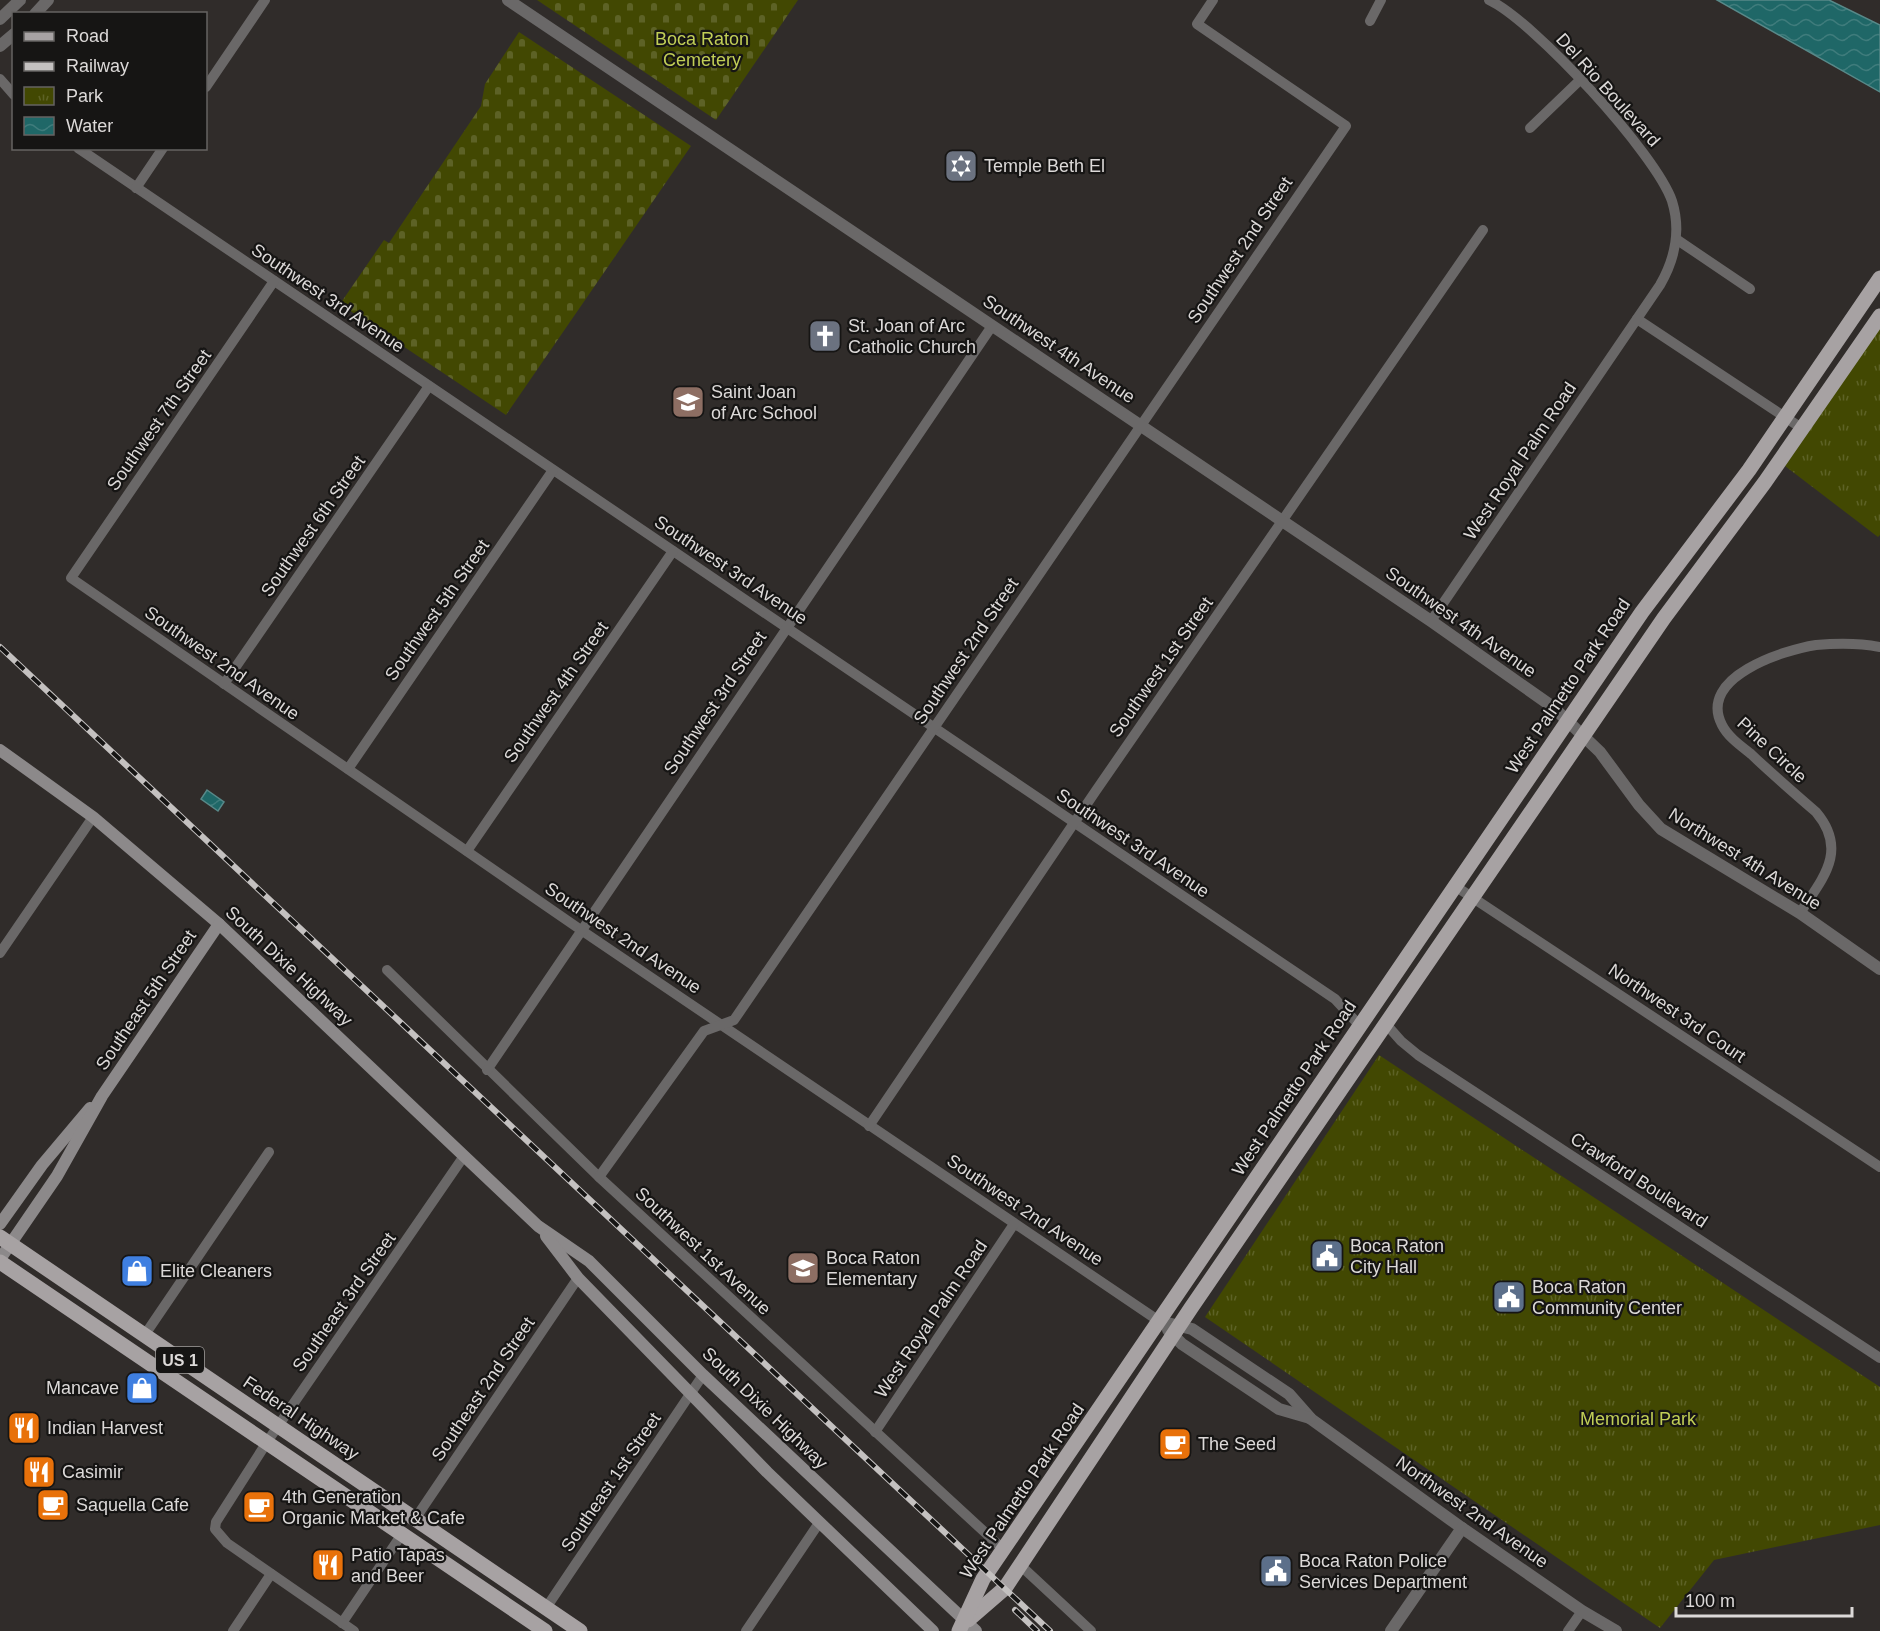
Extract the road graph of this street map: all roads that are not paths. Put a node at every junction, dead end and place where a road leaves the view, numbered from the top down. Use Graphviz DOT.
graph roads {
  1 [pos="20,0"];
  2 [pos="48,0"];
  3 [pos="265,0"];
  4 [pos="508,0"];
  5 [pos="1213,0"];
  6 [pos="1381,0"];
  7 [pos="1489,0"];
  8 [pos="38,12"];
  9 [pos="0,19"];
  10 [pos="1370,21"];
  11 [pos="12,36"];
  12 [pos="0,46"];
  13 [pos="0,79"];
  14 [pos="1580,80"];
  15 [pos="207,86"];
  16 [pos="12,93"];
  17 [pos="1530,128"];
  18 [pos="81,150"];
  19 [pos="162,150"];
  20 [pos="136,188"];
  21 [pos="1483,230"];
  22 [pos="1676,239"];
  23 [pos="1880,278"];
  24 [pos="274,281"];
  25 [pos="1750,289"];
  26 [pos="1880,316"];
  27 [pos="1637,319"];
  28 [pos="992,326"];
  29 [pos="429,386"];
  30 [pos="1785,418"];
  31 [pos="1140,426"];
  32 [pos="1803,429"];
  33 [pos="553,470"];
  34 [pos="1282,521"];
  35 [pos="673,551"];
  36 [pos="70,578"];
  37 [pos="1431,621"];
  38 [pos="786,628"];
  39 [pos="1880,647"];
  40 [pos="224,684"];
  41 [pos="1569,722"];
  42 [pos="934,728"];
  43 [pos="1583,736"];
  44 [pos="0,750"];
  45 [pos="348,769"];
  46 [pos="93,817"];
  47 [pos="1074,823"];
  48 [pos="467,851"];
  49 [pos="1455,886"];
  50 [pos="1472,897"];
  51 [pos="1800,914"];
  52 [pos="219,924"];
  53 [pos="581,930"];
  54 [pos="0,953"];
  55 [pos="1880,969"];
  56 [pos="387,970"];
  57 [pos="1394,976"];
  58 [pos="1386,1024"];
  59 [pos="723,1025"];
  60 [pos="1360,1026"];
  61 [pos="1357,1066"];
  62 [pos="487,1070"];
  63 [pos="102,1096"];
  64 [pos="869,1126"];
  65 [pos="269,1152"];
  66 [pos="464,1156"];
  67 [pos="42,1165"];
  68 [pos="1880,1167"];
  69 [pos="57,1176"];
  70 [pos="599,1178"];
  71 [pos="0,1224"];
  72 [pos="1014,1224"];
  73 [pos="538,1226"];
  74 [pos="5,1240"];
  75 [pos="0,1260"];
  76 [pos="579,1278"];
  77 [pos="1159,1320"];
  78 [pos="1176,1331"];
  79 [pos="144,1335"];
  80 [pos="110,1336"];
  81 [pos="1880,1358"];
  82 [pos="703,1375"];
  83 [pos="691,1393"];
  84 [pos="1311,1419"];
  85 [pos="278,1427"];
  86 [pos="875,1432"];
  87 [pos="267,1442"];
  88 [pos="415,1519"];
  89 [pos="819,1523"];
  90 [pos="1462,1528"];
  91 [pos="402,1534"];
  92 [pos="1003,1549"];
  93 [pos="1020,1565"];
  94 [pos="272,1574"];
  95 [pos="505,1604"];
  96 [pos="546,1608"];
  97 [pos="1582,1611"];
  98 [pos="342,1623"];
  99 [pos="967,1628"];
  100 [pos="537,1629"];
  101 [pos="578,1630"];
  102 [pos="232,1631"];
  103 [pos="354,1631"];
  104 [pos="746,1631"];
  105 [pos="933,1631"];
  106 [pos="1092,1631"];
  107 [pos="1391,1631"];
  108 [pos="1568,1631"];
  109 [pos="1616,1631"];
  1 -- 9 [label="street"];
  2 -- 8 [label="street"];
  3 -- 15 [label="street"];
  4 -- 28 [label="street, Southwest 4th Avenue"];
  5 -- 31 [label="street, Southwest 2nd Street"];
  6 -- 10 [label="street"];
  7 -- 14 [label="street, Del Rio Boulevard"];
  11 -- 12 [label="street"];
  13 -- 16 [label="street"];
  14 -- 17 [label="street"];
  14 -- 22 [label="street, Del Rio Boulevard"];
  18 -- 20 [label="street, Southwest 3rd Avenue"];
  19 -- 20 [label="street"];
  20 -- 24 [label="street, Southwest 3rd Avenue"];
  21 -- 34 [label="street, Southwest 1st Street"];
  22 -- 25 [label="street"];
  22 -- 27 [label="street, Del Rio Boulevard"];
  23 -- 30 [label="main road, West Palmetto Park Road"];
  24 -- 29 [label="street, Southwest 3rd Avenue"];
  24 -- 36 [label="street, Southwest 7th Street"];
  26 -- 32 [label="main road, West Palmetto Park Road"];
  27 -- 30 [label="street"];
  27 -- 37 [label="street, West Royal Palm Road"];
  28 -- 31 [label="street, Southwest 4th Avenue"];
  28 -- 38 [label="street, Southwest 3rd Street"];
  29 -- 33 [label="street, Southwest 3rd Avenue"];
  29 -- 40 [label="street, Southwest 6th Street"];
  30 -- 32 [label="street"];
  30 -- 41 [label="main road, West Palmetto Park Road"];
  31 -- 34 [label="street, Southwest 4th Avenue"];
  31 -- 42 [label="street, Southwest 2nd Street"];
  32 -- 43 [label="main road, West Palmetto Park Road"];
  33 -- 35 [label="street, Southwest 3rd Avenue"];
  33 -- 45 [label="street, Southwest 5th Street"];
  34 -- 37 [label="street, Southwest 4th Avenue"];
  34 -- 47 [label="street, Southwest 1st Street"];
  35 -- 38 [label="street, Southwest 3rd Avenue"];
  35 -- 48 [label="street, Southwest 4th Street"];
  36 -- 40 [label="street, Southwest 2nd Avenue"];
  37 -- 41 [label="street, Southwest 4th Avenue"];
  38 -- 42 [label="street, Southwest 3rd Avenue"];
  38 -- 53 [label="street, Southwest 3rd Street"];
  39 -- 51 [label="street, Pine Circle"];
  40 -- 45 [label="street, Southwest 2nd Avenue"];
  41 -- 43 [label="street, Southwest 4th Avenue"];
  41 -- 49 [label="main road, West Palmetto Park Road"];
  42 -- 47 [label="street, Southwest 3rd Avenue"];
  42 -- 59 [label="street, Southwest 2nd Street"];
  43 -- 50 [label="main road, West Palmetto Park Road"];
  43 -- 51 [label="street, Northwest 4th Avenue"];
  44 -- 46 [label="main road, South Dixie Highway"];
  45 -- 48 [label="street, Southwest 2nd Avenue"];
  46 -- 52 [label="main road, South Dixie Highway"];
  46 -- 54 [label="street"];
  47 -- 60 [label="street, Southwest 3rd Avenue"];
  47 -- 64 [label="street, Southwest 1st Street"];
  48 -- 53 [label="street, Southwest 2nd Avenue"];
  49 -- 50 [label="street, Northwest 3rd Court"];
  49 -- 57 [label="main road, West Palmetto Park Road"];
  50 -- 58 [label="main road, West Palmetto Park Road"];
  50 -- 68 [label="street, Northwest 3rd Court"];
  51 -- 55 [label="street, Northwest 4th Avenue"];
  52 -- 63 [label="main road, Southeast 5th Street"];
  52 -- 66 [label="main road, South Dixie Highway"];
  53 -- 59 [label="street, Southwest 2nd Avenue"];
  53 -- 62 [label="street, Southwest 3rd Street"];
  56 -- 62 [label="street, Southwest 1st Avenue"];
  57 -- 58 [label="main road"];
  57 -- 60 [label="main road, West Palmetto Park Road"];
  58 -- 61 [label="main road, West Palmetto Park Road"];
  58 -- 81 [label="street, Crawford Boulevard"];
  59 -- 64 [label="street, Southwest 2nd Avenue"];
  59 -- 70 [label="street, Southwest 2nd Street"];
  60 -- 61 [label="main road"];
  60 -- 77 [label="main road, West Palmetto Park Road"];
  61 -- 78 [label="main road, West Palmetto Park Road"];
  62 -- 70 [label="street, Southwest 1st Avenue"];
  63 -- 67 [label="main road, Southeast 5th Street"];
  63 -- 69 [label="main road, Southeast 5th Street"];
  64 -- 72 [label="street, Southwest 2nd Avenue"];
  65 -- 79 [label="street"];
  66 -- 73 [label="main road, South Dixie Highway"];
  66 -- 85 [label="street, Southeast 3rd Street"];
  67 -- 69 [label="main road"];
  67 -- 71 [label="main road, Southeast 5th Street"];
  69 -- 74 [label="main road, Southeast 5th Street"];
  70 -- 86 [label="street, Southwest 1st Avenue"];
  72 -- 77 [label="street, Southwest 2nd Avenue"];
  72 -- 86 [label="street, West Royal Palm Road"];
  73 -- 76 [label="main road, South Dixie Highway"];
  73 -- 82 [label="main road, South Dixie Highway"];
  74 -- 75 [label="main road, Southeast 5th Street"];
  74 -- 79 [label="main road, Federal Highway / US 1"];
  75 -- 80 [label="main road, US 1"];
  76 -- 83 [label="main road, South Dixie Highway"];
  76 -- 88 [label="street, Southeast 2nd Street"];
  77 -- 78 [label="street, Northwest 2nd Avenue"];
  77 -- 92 [label="main road, West Palmetto Park Road"];
  78 -- 84 [label="street, Northwest 2nd Avenue"];
  78 -- 84 [label="street, Northwest 2nd Avenue"];
  78 -- 93 [label="main road, West Palmetto Park Road"];
  79 -- 80 [label="main road"];
  79 -- 85 [label="main road, Federal Highway / US 1"];
  80 -- 87 [label="main road, US 1"];
  82 -- 83 [label="street, Southeast 1st Street"];
  82 -- 99 [label="main road, South Dixie Highway"];
  83 -- 89 [label="main road, South Dixie Highway"];
  83 -- 96 [label="street, Southeast 1st Street"];
  84 -- 90 [label="street, Northwest 2nd Avenue"];
  85 -- 87 [label="street, Southeast 3rd Street"];
  85 -- 88 [label="main road, Federal Highway / US 1"];
  86 -- 92 [label="street, Southwest 1st Avenue"];
  87 -- 91 [label="main road, US 1"];
  87 -- 94 [label="street, Southeast 3rd Street"];
  88 -- 96 [label="main road, Federal Highway / US 1"];
  89 -- 104 [label="street"];
  89 -- 105 [label="main road, South Dixie Highway"];
  90 -- 97 [label="street, Northwest 2nd Avenue"];
  90 -- 107 [label="street"];
  91 -- 95 [label="main road, US 1"];
  91 -- 98 [label="street"];
  92 -- 99 [label="main road, West Palmetto Park Road"];
  93 -- 99 [label="main road, West Palmetto Park Road"];
  93 -- 106 [label="street"];
  94 -- 98 [label="street"];
  94 -- 102 [label="street"];
  95 -- 96 [label="main road"];
  95 -- 100 [label="main road, US 1"];
  96 -- 101 [label="main road, Federal Highway / US 1"];
  97 -- 108 [label="street"];
  97 -- 109 [label="street, Northwest 2nd Avenue"];
  98 -- 103 [label="street"];
  100 -- 101 [label="main road"];
}
